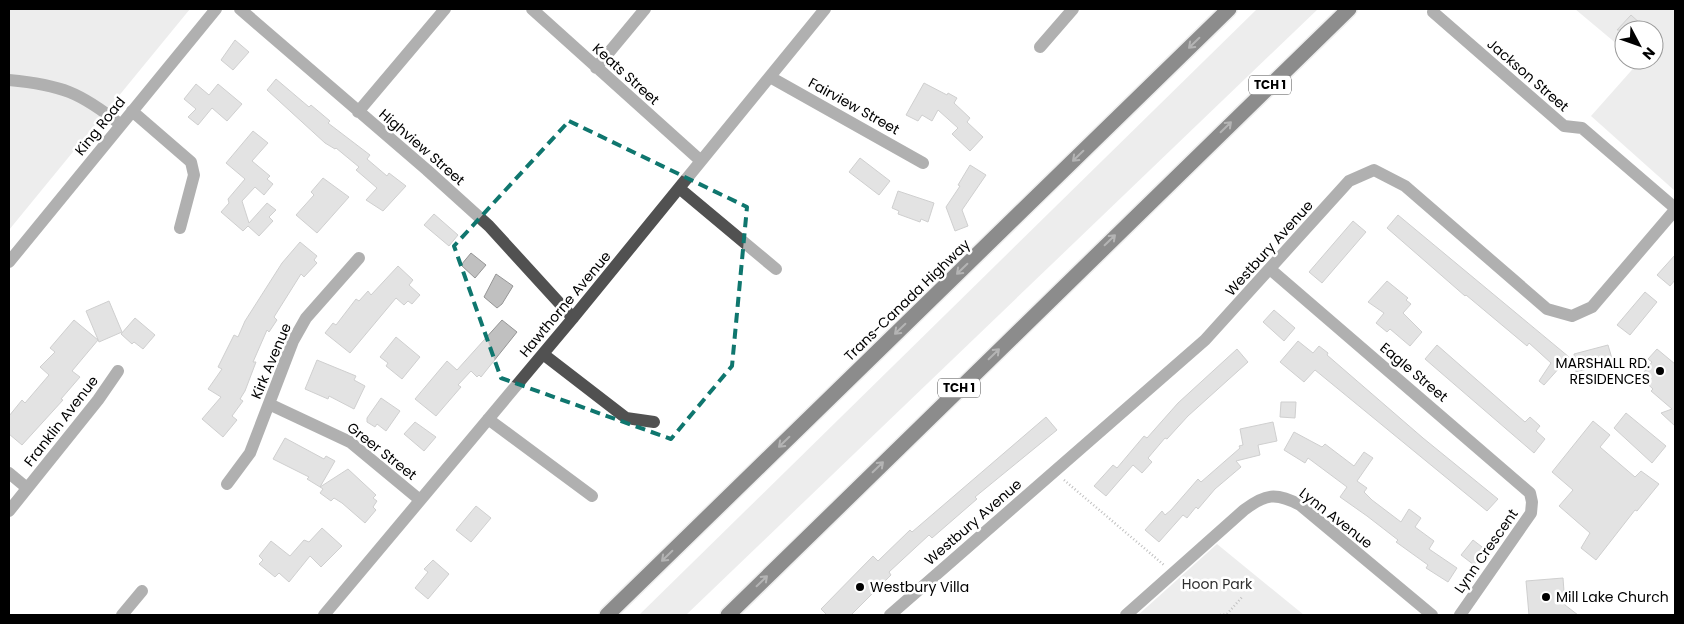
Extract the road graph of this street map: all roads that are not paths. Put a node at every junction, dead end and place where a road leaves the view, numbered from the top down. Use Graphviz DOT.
graph roads {
  1 [pos="216,9"];
  2 [pos="240,9"];
  3 [pos="445,9"];
  4 [pos="532,9"];
  5 [pos="645,9"];
  6 [pos="825,9"];
  7 [pos="1073,9"];
  8 [pos="1229,9"];
  9 [pos="1349,9"];
  10 [pos="1433,12"];
  11 [pos="1040,47"];
  12 [pos="596,68"];
  13 [pos="770,77"];
  14 [pos="9,80"];
  15 [pos="132,111"];
  16 [pos="358,112"];
  17 [pos="121,125"];
  18 [pos="701,161"];
  19 [pos="924,164"];
  20 [pos="679,188"];
  21 [pos="1675,209"];
  22 [pos="180,228"];
  23 [pos="358,258"];
  24 [pos="9,262"];
  25 [pos="1270,269"];
  26 [pos="776,270"];
  27 [pos="574,318"];
  28 [pos="543,354"];
  29 [pos="118,371"];
  30 [pos="269,404"];
  31 [pos="488,419"];
  32 [pos="654,422"];
  33 [pos="9,473"];
  34 [pos="227,484"];
  35 [pos="27,488"];
  36 [pos="592,496"];
  37 [pos="420,500"];
  38 [pos="1532,502"];
  39 [pos="9,511"];
  40 [pos="644,578"];
  41 [pos="142,591"];
  42 [pos="122,615"];
  43 [pos="324,615"];
  44 [pos="601,615"];
  45 [pos="607,615"];
  46 [pos="728,615"];
  47 [pos="890,615"];
  48 [pos="1126,615"];
  49 [pos="1432,615"];
  50 [pos="1460,615"];
  1 -- 15 [label="street, King Road"];
  2 -- 16 [label="street, Highview Street"];
  3 -- 16 [label="street"];
  4 -- 12 [label="street, Keats Street"];
  5 -- 12 [label="street"];
  6 -- 13 [label="street, Hawthorne Avenue"];
  7 -- 11 [label="street"];
  8 -- 40 [label="highway, Trans-Canada Highway, one-way"];
  46 -- 9 [label="highway, TCH 1, one-way"];
  10 -- 21 [label="street, Jackson Street"];
  12 -- 18 [label="street, Keats Street"];
  13 -- 18 [label="street, Hawthorne Avenue"];
  13 -- 19 [label="street, Fairview Street"];
  14 -- 17 [label="street"];
  15 -- 17 [label="street, King Road"];
  15 -- 22 [label="street"];
  16 -- 27 [label="street, Highview Street"];
  17 -- 24 [label="street, King Road"];
  18 -- 20 [label="street, Hawthorne Avenue"];
  20 -- 26 [label="street"];
  20 -- 27 [label="street, Hawthorne Avenue"];
  21 -- 25 [label="street, Westbury Avenue"];
  23 -- 30 [label="street, Kirk Avenue"];
  25 -- 38 [label="street, Eagle Street"];
  25 -- 47 [label="street, Westbury Avenue"];
  27 -- 28 [label="street, Hawthorne Avenue"];
  28 -- 31 [label="street, Hawthorne Avenue"];
  28 -- 32 [label="street"];
  29 -- 35 [label="street, Franklin Avenue"];
  30 -- 34 [label="street, Kirk Avenue"];
  30 -- 37 [label="street, Greer Street"];
  31 -- 36 [label="street"];
  31 -- 37 [label="street, Hawthorne Avenue"];
  33 -- 35 [label="street, Franklin Avenue"];
  35 -- 39 [label="street, Franklin Avenue"];
  37 -- 43 [label="street, Hawthorne Avenue"];
  38 -- 50 [label="street, Lynn Crescent"];
  40 -- 44 [label="highway"];
  40 -- 45 [label="highway, Trans-Canada Highway"];
  41 -- 42 [label="street"];
  48 -- 49 [label="street, Lynn Avenue"];
}
